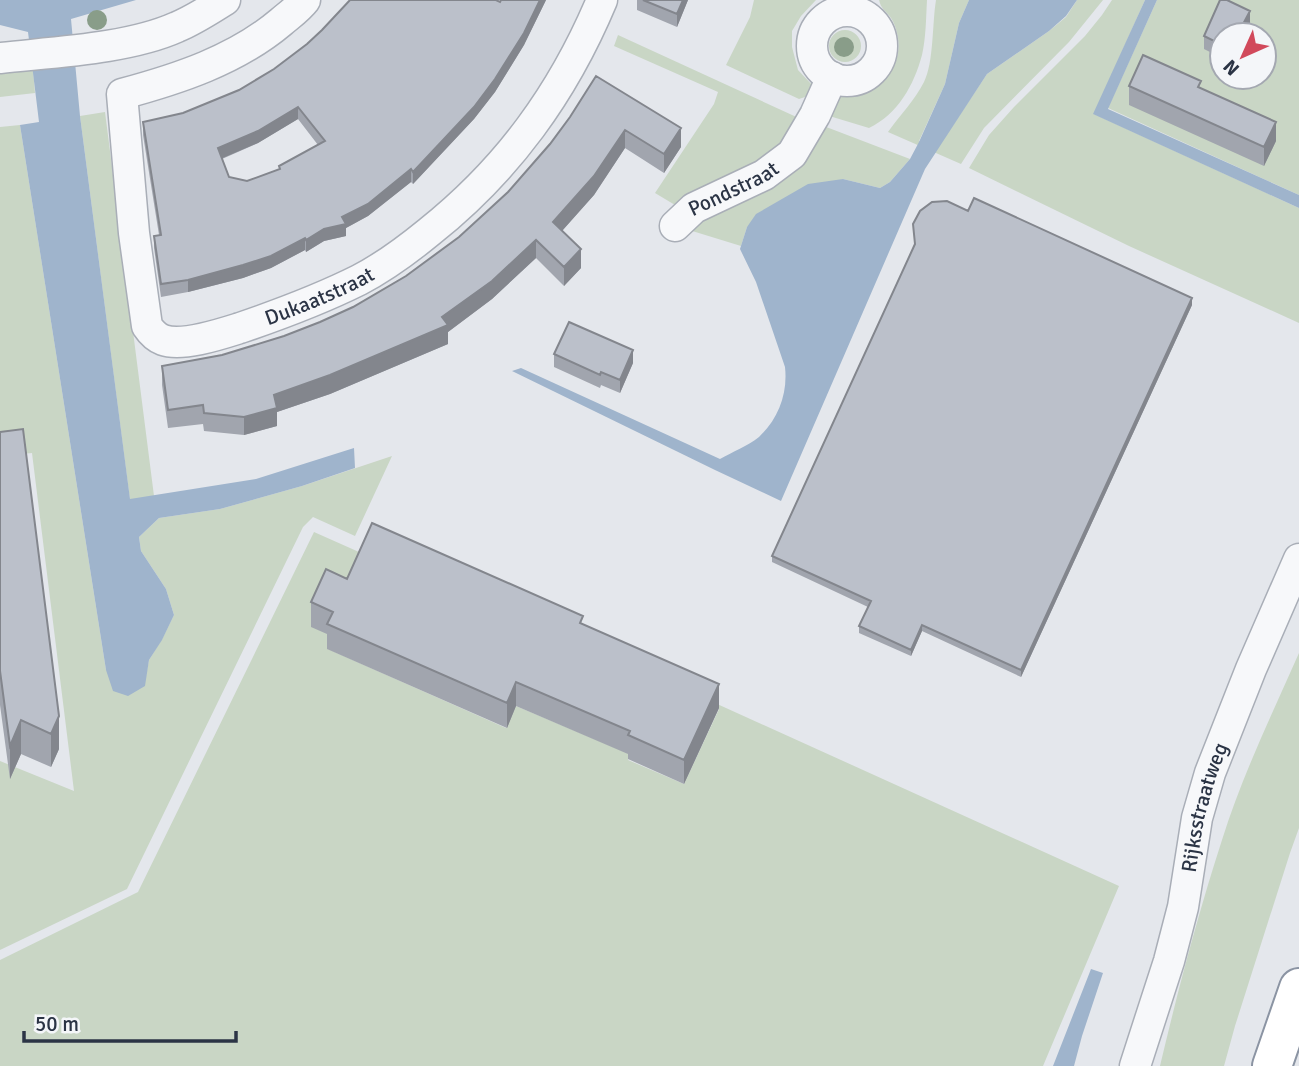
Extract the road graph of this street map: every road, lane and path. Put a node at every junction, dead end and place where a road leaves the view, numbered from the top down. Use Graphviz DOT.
graph roads {
  1 [pos="225,0"];
  2 [pos="305,0"];
  3 [pos="602,0"];
  4 [pos="859,6"];
  5 [pos="0,58"];
  6 [pos="832,77"];
  7 [pos="675,226"];
  8 [pos="1299,559"];
  9 [pos="1299,988"];
  10 [pos="1135,1066"];
  11 [pos="1272,1066"];
  1 -- 5 [label="street"];
  2 -- 3 [label="street, Dukaatstraat"];
  4 -- 6 [label="street"];
  4 -- 6 [label="street"];
  6 -- 7 [label="street, Pondstraat"];
  8 -- 10 [label="street, Rijksstraatweg"];
  9 -- 11 [label="highway"];
}
